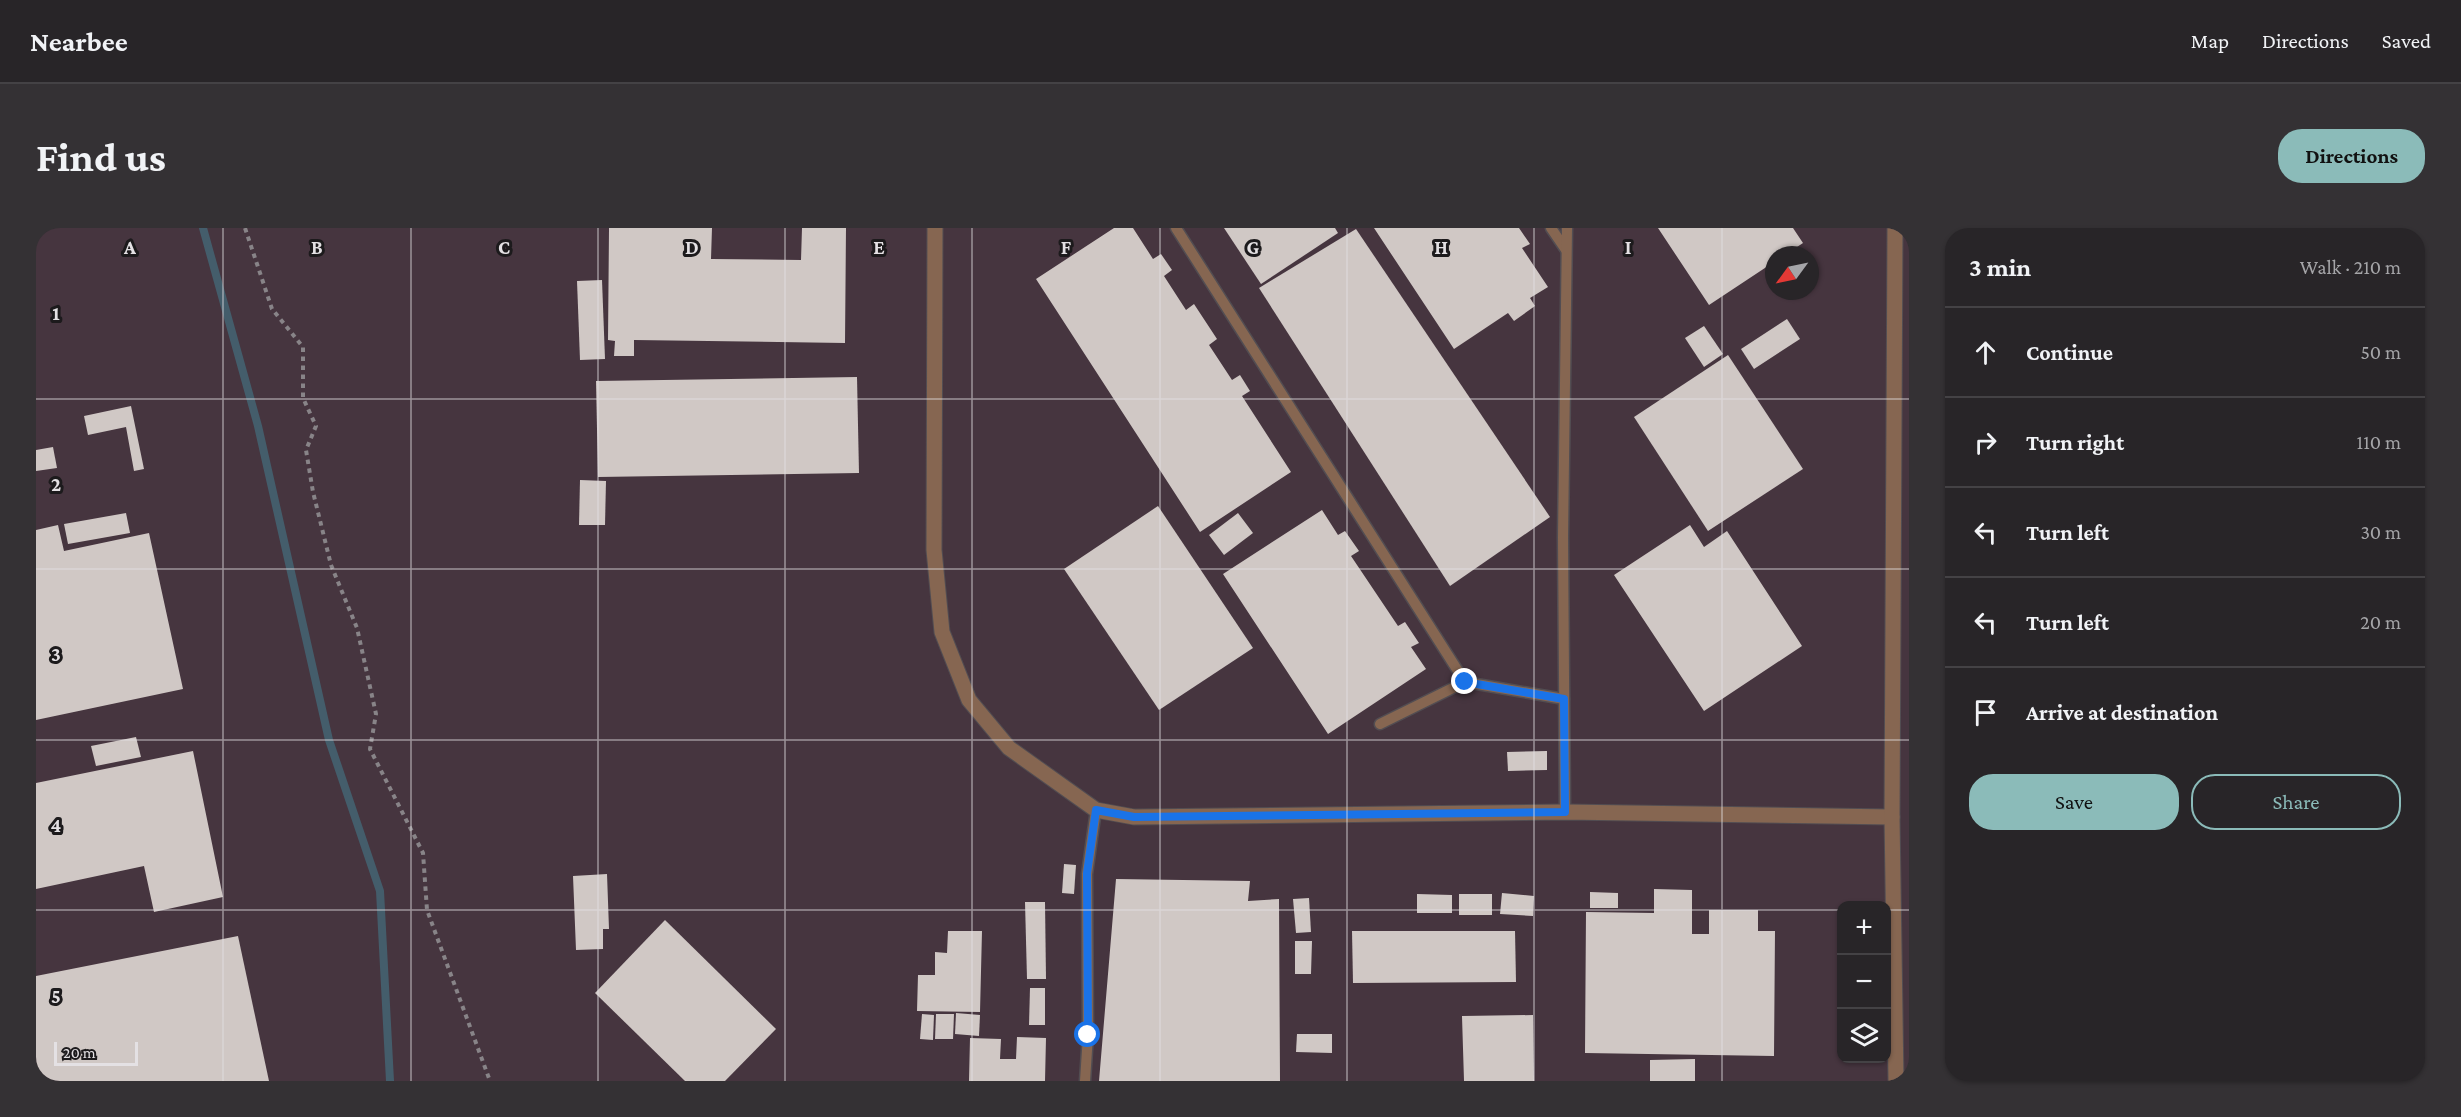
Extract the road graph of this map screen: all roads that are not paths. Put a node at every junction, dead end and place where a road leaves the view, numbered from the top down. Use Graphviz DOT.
graph roads {
  1 [pos="935,228"];
  2 [pos="1176,228"];
  3 [pos="1551,228"];
  4 [pos="1567,228"];
  5 [pos="1895,228"];
  6 [pos="1566,251"];
  7 [pos="1902,483"];
  8 [pos="1465,682"];
  9 [pos="1564,699"];
  10 [pos="1380,724"];
  11 [pos="1096,810"];
  12 [pos="1565,812"];
  13 [pos="1892,816"];
  14 [pos="1085,1081"];
  15 [pos="1896,1081"];
  1 -- 11 [label="street"];
  2 -- 8 [label="lane"];
  3 -- 6 [label="lane"];
  4 -- 6 [label="lane"];
  5 -- 7 [label="street"];
  6 -- 9 [label="lane"];
  7 -- 13 [label="street"];
  8 -- 9 [label="lane"];
  8 -- 10 [label="lane"];
  9 -- 12 [label="lane"];
  11 -- 12 [label="street"];
  11 -- 14 [label="lane"];
  12 -- 13 [label="street"];
  13 -- 15 [label="street"];
}
